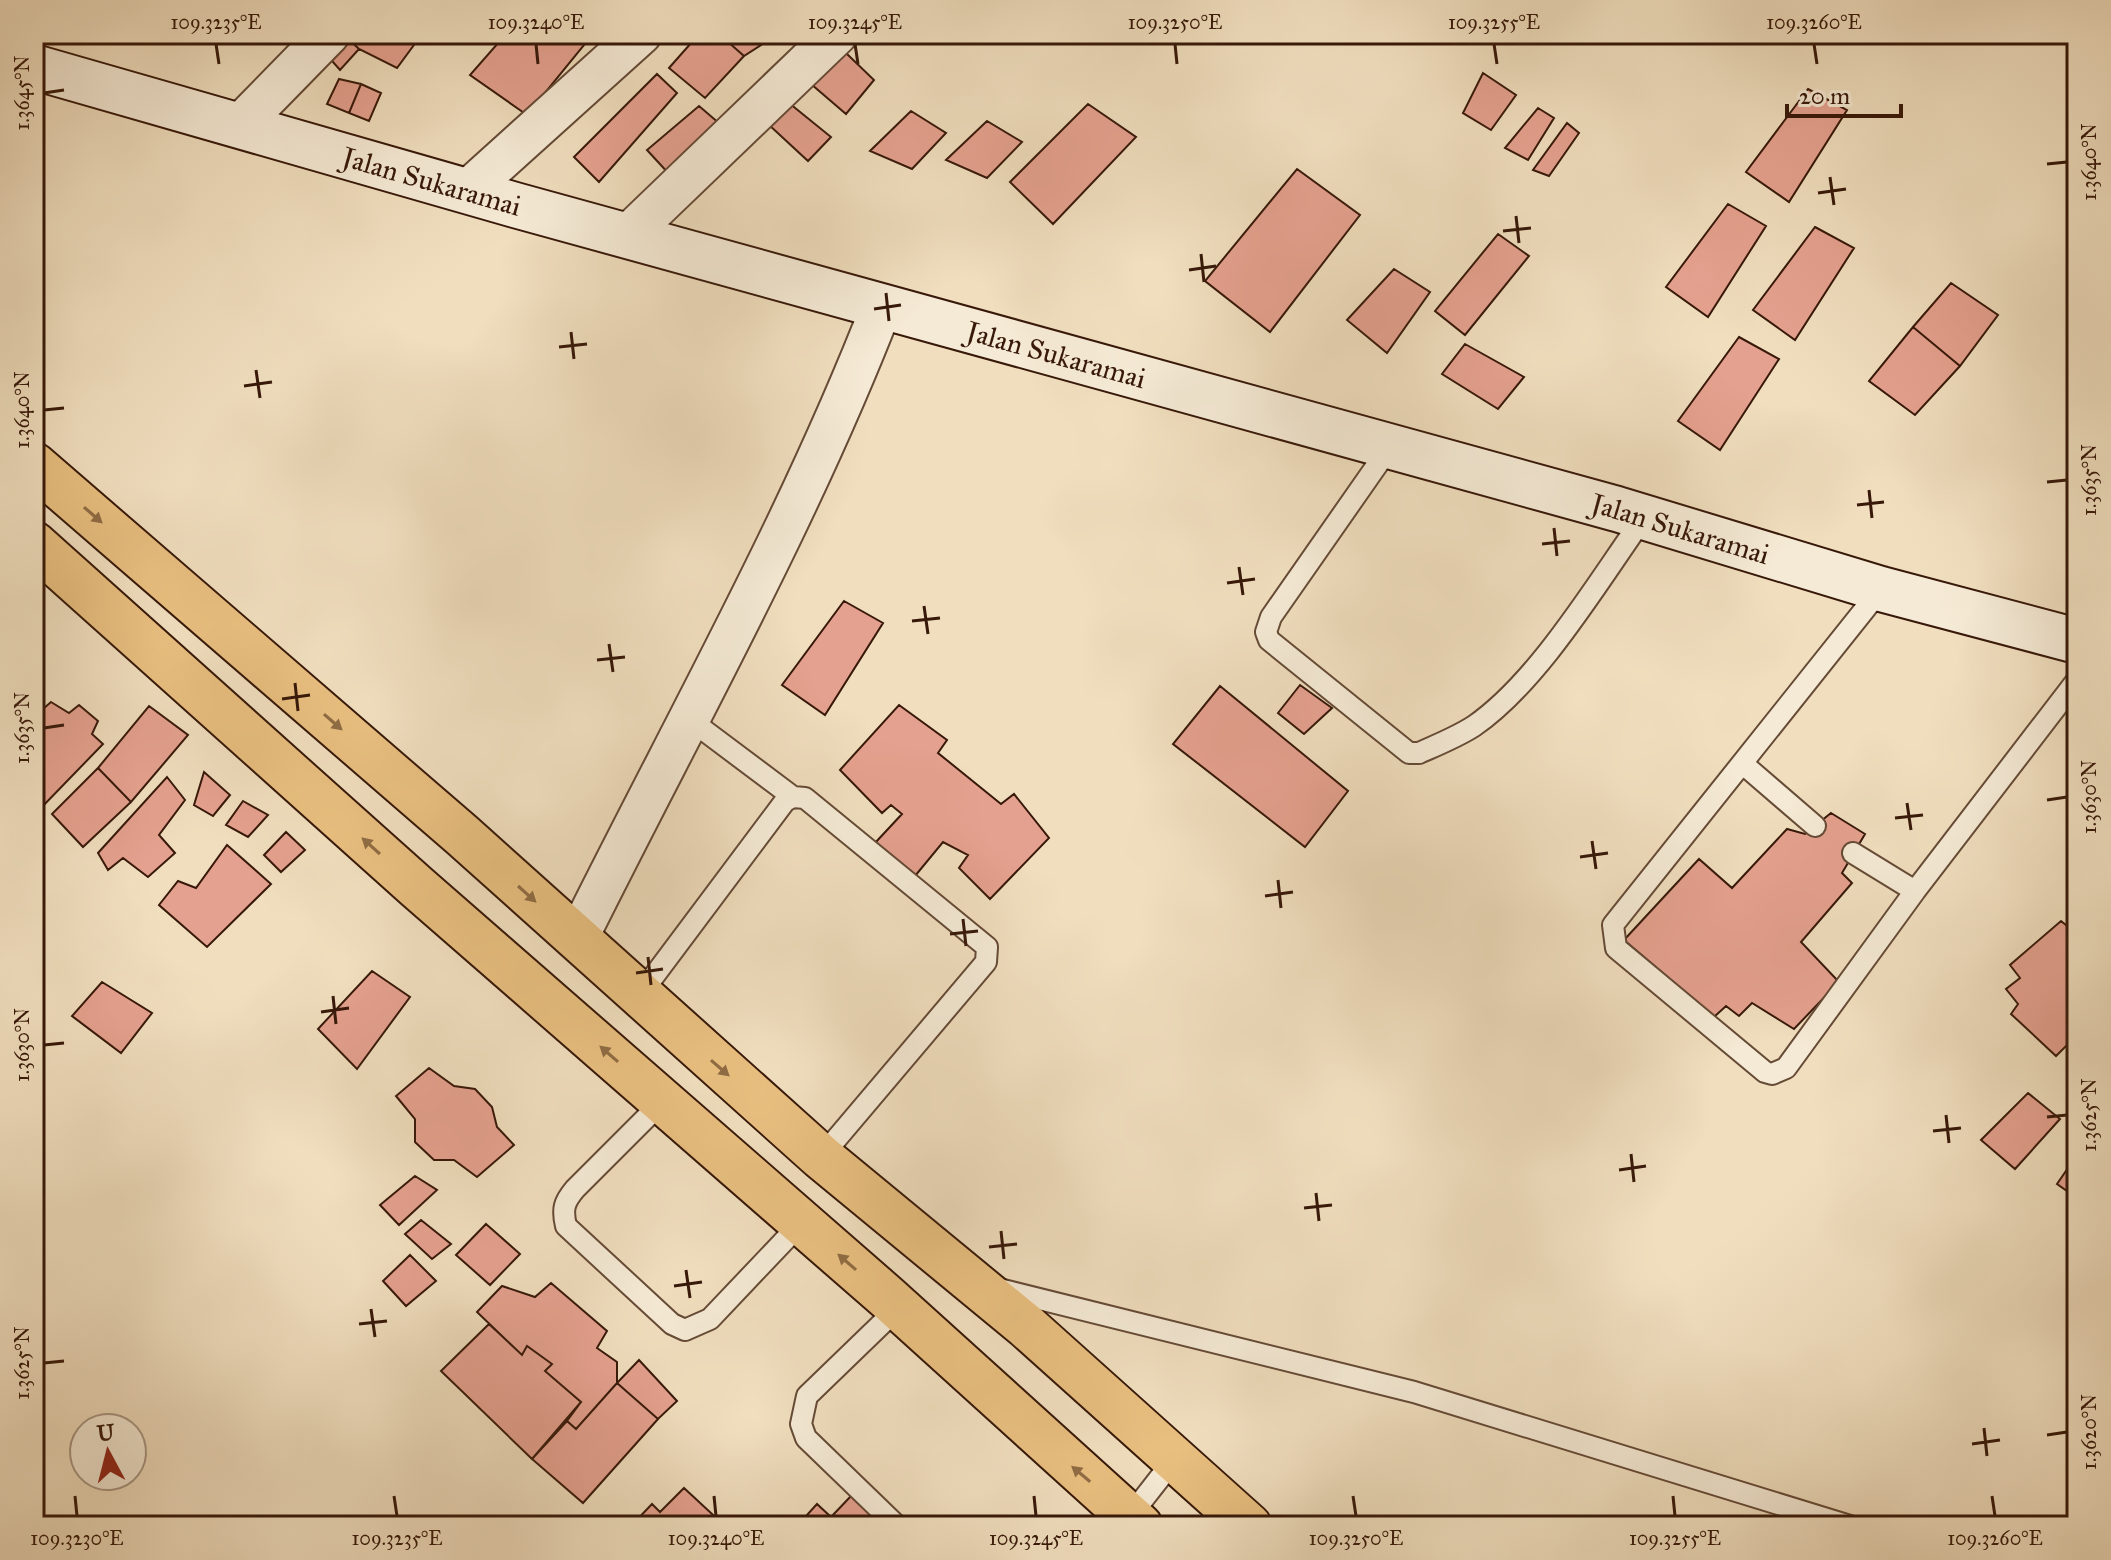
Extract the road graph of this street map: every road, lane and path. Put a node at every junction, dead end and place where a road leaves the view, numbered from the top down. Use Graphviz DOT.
graph roads {
  1 [pos="329,34"];
  2 [pos="641,34"];
  3 [pos="837,34"];
  4 [pos="34,67"];
  5 [pos="240,125"];
  6 [pos="468,190"];
  7 [pos="628,235"];
  8 [pos="882,306"];
  9 [pos="1389,448"];
  10 [pos="34,465"];
  11 [pos="1644,517"];
  12 [pos="34,544"];
  13 [pos="1881,589"];
  14 [pos="2077,641"];
  15 [pos="2077,680"];
  16 [pos="689,719"];
  17 [pos="1743,764"];
  18 [pos="793,797"];
  19 [pos="1815,826"];
  20 [pos="462,835"];
  21 [pos="1853,853"];
  22 [pos="417,887"];
  23 [pos="1915,891"];
  24 [pos="577,939"];
  25 [pos="639,996"];
  26 [pos="663,1101"];
  27 [pos="821,1157"];
  28 [pos="802,1222"];
  29 [pos="968,1281"];
  30 [pos="898,1308"];
  31 [pos="1173,1461"];
  32 [pos="1130,1523"];
  33 [pos="897,1526"];
  34 [pos="1249,1526"];
  35 [pos="1850,1526"];
  1 -- 5 [label="street"];
  2 -- 6 [label="street"];
  3 -- 7 [label="street"];
  4 -- 5 [label="street, Jalan Sukaramai"];
  5 -- 6 [label="street, Jalan Sukaramai"];
  6 -- 7 [label="street, Jalan Sukaramai"];
  7 -- 8 [label="street, Jalan Sukaramai"];
  8 -- 9 [label="street, Jalan Sukaramai"];
  8 -- 16 [label="street"];
  9 -- 11 [label="street, Jalan Sukaramai"];
  9 -- 11 [label="lane"];
  10 -- 20 [label="main road, one-way"];
  11 -- 13 [label="street, Jalan Sukaramai"];
  22 -- 12 [label="main road, one-way"];
  13 -- 14 [label="street, Jalan Sukaramai"];
  13 -- 17 [label="lane"];
  15 -- 23 [label="lane"];
  16 -- 18 [label="lane"];
  16 -- 24 [label="street"];
  17 -- 19 [label="lane"];
  17 -- 23 [label="lane"];
  18 -- 25 [label="lane"];
  18 -- 27 [label="lane"];
  20 -- 22 [label="main road"];
  20 -- 24 [label="main road, one-way"];
  21 -- 23 [label="lane"];
  26 -- 22 [label="main road, one-way"];
  24 -- 25 [label="main road"];
  25 -- 27 [label="main road, one-way"];
  26 -- 28 [label="main road"];
  26 -- 28 [label="lane"];
  27 -- 29 [label="main road"];
  30 -- 28 [label="main road, one-way"];
  29 -- 31 [label="main road"];
  29 -- 35 [label="lane"];
  32 -- 30 [label="main road, one-way"];
  30 -- 33 [label="lane"];
  31 -- 32 [label="lane"];
  31 -- 34 [label="main road"];
}
